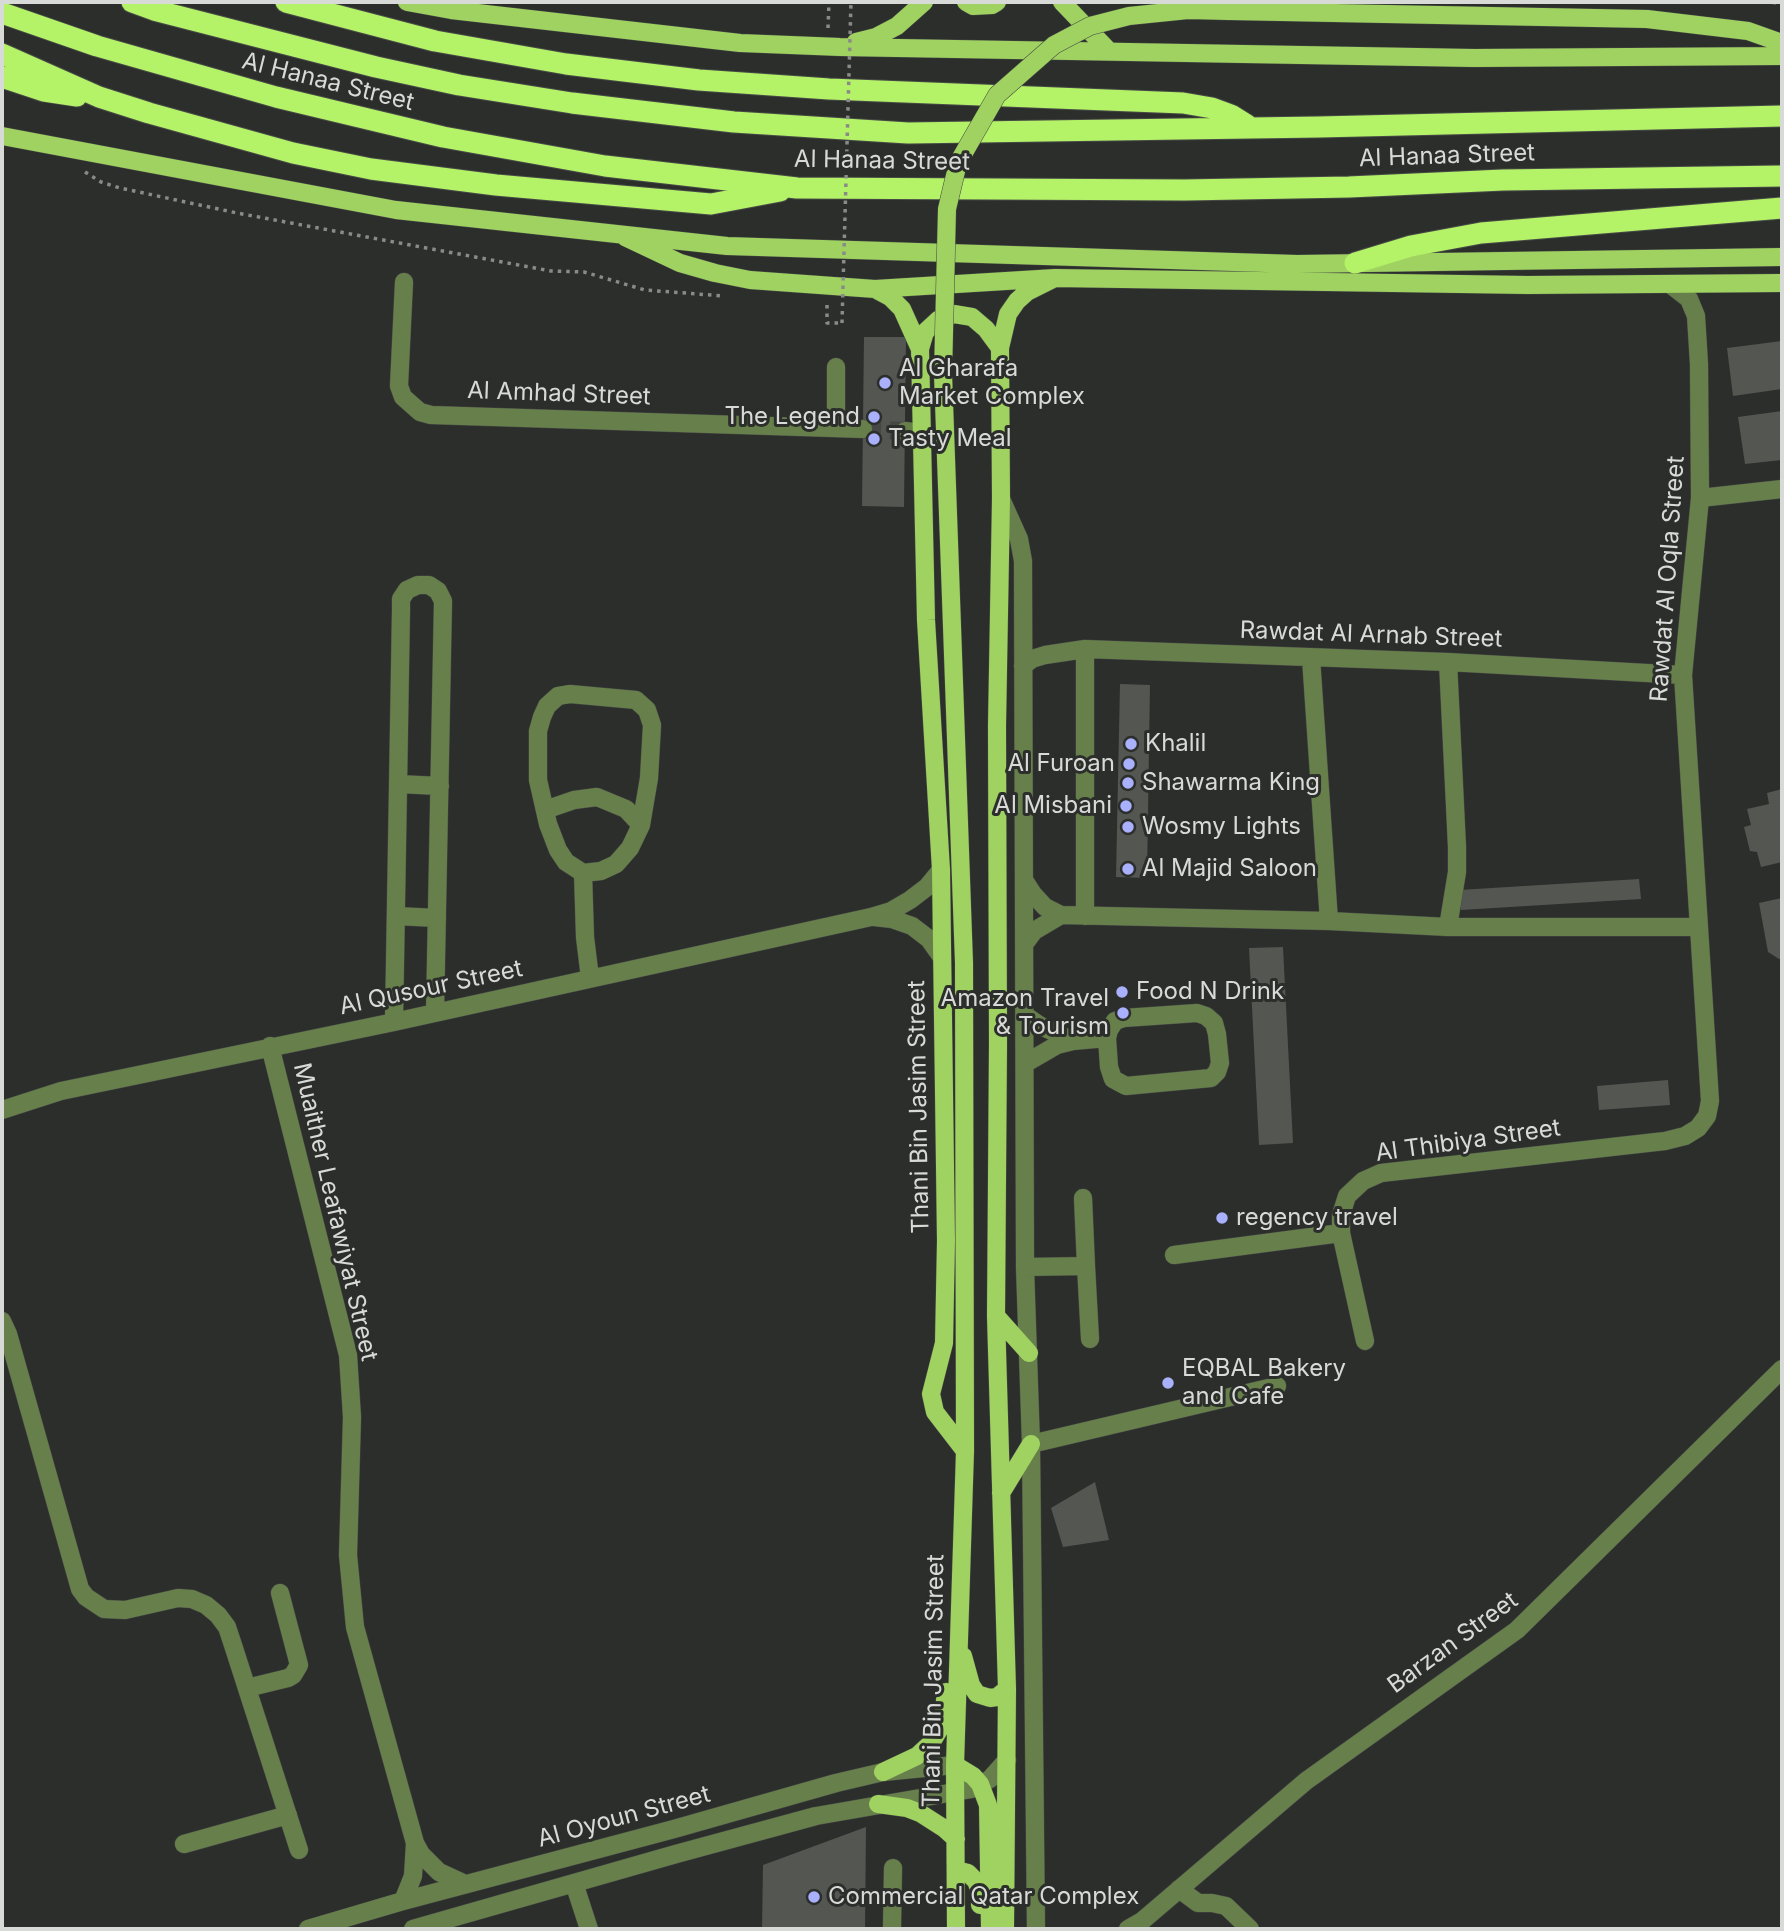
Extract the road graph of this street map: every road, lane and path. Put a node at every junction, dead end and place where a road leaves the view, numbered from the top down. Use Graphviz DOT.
graph roads {
  1 [pos="132,2"];
  2 [pos="286,2"];
  3 [pos="407,2"];
  4 [pos="829,2"];
  5 [pos="852,2"];
  6 [pos="924,2"];
  7 [pos="966,2"];
  8 [pos="997,2"];
  9 [pos="1062,2"];
  10 [pos="1764,2"];
  11 [pos="1782,3"];
  12 [pos="2,13"];
  13 [pos="1782,43"];
  14 [pos="834,47"];
  15 [pos="1108,50"];
  16 [pos="2,54"];
  17 [pos="1782,56"];
  18 [pos="2,77"];
  19 [pos="99,97"];
  20 [pos="1782,116"];
  21 [pos="1249,127"];
  22 [pos="2,136"];
  23 [pos="60,148"];
  24 [pos="1782,176"];
  25 [pos="797,188"];
  26 [pos="1782,208"];
  27 [pos="615,233"];
  28 [pos="1782,257"];
  29 [pos="1355,263"];
  30 [pos="1055,278"];
  31 [pos="404,282"];
  32 [pos="1782,283"];
  33 [pos="1671,285"];
  34 [pos="875,289"];
  35 [pos="735,297"];
  36 [pos="827,323"];
  37 [pos="1000,348"];
  38 [pos="920,349"];
  39 [pos="836,367"];
  40 [pos="836,427"];
  41 [pos="863,429"];
  42 [pos="1782,489"];
  43 [pos="1700,498"];
  44 [pos="1001,499"];
  45 [pos="1023,633"];
  46 [pos="1085,649"];
  47 [pos="1058,651"];
  48 [pos="1311,657"];
  49 [pos="1448,662"];
  50 [pos="1023,666"];
  51 [pos="1683,675"];
  52 [pos="398,784"];
  53 [pos="440,786"];
  54 [pos="545,810"];
  55 [pos="641,825"];
  56 [pos="941,870"];
  57 [pos="583,873"];
  58 [pos="1023,879"];
  59 [pos="1061,915"];
  60 [pos="1085,915"];
  61 [pos="396,916"];
  62 [pos="871,917"];
  63 [pos="437,918"];
  64 [pos="1329,921"];
  65 [pos="1448,927"];
  66 [pos="1698,927"];
  67 [pos="1025,943"];
  68 [pos="941,956"];
  69 [pos="590,978"];
  70 [pos="435,1012"];
  71 [pos="1026,1016"];
  72 [pos="394,1022"];
  73 [pos="1107,1038"];
  74 [pos="1073,1041"];
  75 [pos="270,1046"];
  76 [pos="1026,1063"];
  77 [pos="2,1110"];
  78 [pos="1665,1141"];
  79 [pos="1083,1198"];
  80 [pos="1341,1233"];
  81 [pos="1174,1255"];
  82 [pos="1086,1266"];
  83 [pos="1025,1267"];
  84 [pos="996,1316"];
  85 [pos="2,1321"];
  86 [pos="1090,1339"];
  87 [pos="1365,1341"];
  88 [pos="1029,1353"];
  89 [pos="1782,1369"];
  90 [pos="1277,1386"];
  91 [pos="1031,1444"];
  92 [pos="964,1451"];
  93 [pos="1001,1493"];
  94 [pos="964,1512"];
  95 [pos="280,1593"];
  96 [pos="958,1635"];
  97 [pos="247,1688"];
  98 [pos="1007,1689"];
  99 [pos="1007,1760"];
  100 [pos="955,1765"];
  101 [pos="883,1772"];
  102 [pos="980,1784"];
  103 [pos="954,1792"];
  104 [pos="878,1804"];
  105 [pos="288,1815"];
  106 [pos="956,1839"];
  107 [pos="415,1843"];
  108 [pos="184,1844"];
  109 [pos="299,1850"];
  110 [pos="893,1868"];
  111 [pos="956,1870"];
  112 [pos="574,1883"];
  113 [pos="465,1884"];
  114 [pos="1179,1889"];
  115 [pos="402,1901"];
  116 [pos="434,1926"];
  117 [pos="308,1929"];
  118 [pos="413,1929"];
  119 [pos="589,1929"];
  120 [pos="892,1929"];
  121 [pos="957,1929"];
  122 [pos="980,1929"];
  123 [pos="990,1929"];
  124 [pos="1005,1929"];
  125 [pos="1037,1929"];
  126 [pos="1128,1929"];
  127 [pos="1250,1929"];
  1 -- 21 [label="highway, Al Hanaa Street"];
  2 -- 21 [label="highway"];
  3 -- 14 [label="main road"];
  4 -- 14 [label="path"];
  5 -- 36 [label="path, bridge"];
  6 -- 14 [label="main road"];
  7 -- 8 [label="main road"];
  9 -- 15 [label="main road"];
  10 -- 11 [label="path"];
  12 -- 25 [label="highway, Al Hanaa Street"];
  13 -- 92 [label="main road, bridge"];
  14 -- 15 [label="main road"];
  15 -- 17 [label="main road"];
  16 -- 19 [label="highway"];
  18 -- 19 [label="highway"];
  19 -- 25 [label="highway"];
  20 -- 21 [label="highway, Al Hanaa Street"];
  22 -- 23 [label="main road"];
  23 -- 27 [label="main road"];
  23 -- 35 [label="path"];
  24 -- 25 [label="highway, Al Hanaa Street"];
  26 -- 29 [label="highway"];
  27 -- 29 [label="main road"];
  27 -- 34 [label="main road"];
  28 -- 29 [label="main road"];
  30 -- 33 [label="main road"];
  30 -- 34 [label="main road"];
  30 -- 37 [label="main road"];
  31 -- 40 [label="street, Al Amhad Street"];
  32 -- 33 [label="main road"];
  33 -- 43 [label="street, Rawdat Al Oqla Street"];
  34 -- 38 [label="main road, Thani Bin Jasim Street"];
  37 -- 38 [label="main road"];
  37 -- 44 [label="main road"];
  38 -- 56 [label="main road, Thani Bin Jasim Street"];
  39 -- 40 [label="street"];
  40 -- 41 [label="street, Al Amhad Street"];
  42 -- 43 [label="street"];
  43 -- 51 [label="street, Rawdat Al Oqla Street"];
  44 -- 45 [label="street"];
  44 -- 84 [label="main road"];
  45 -- 47 [label="street"];
  45 -- 50 [label="street"];
  46 -- 47 [label="street, Rawdat Al Arnab Street"];
  46 -- 48 [label="street, Rawdat Al Arnab Street"];
  46 -- 60 [label="street"];
  47 -- 50 [label="street, Rawdat Al Arnab Street"];
  48 -- 49 [label="street, Rawdat Al Arnab Street"];
  48 -- 64 [label="street"];
  49 -- 51 [label="street, Rawdat Al Arnab Street"];
  49 -- 65 [label="street"];
  50 -- 58 [label="street"];
  51 -- 66 [label="street, Rawdat Al Oqla Street"];
  52 -- 53 [label="street"];
  52 -- 53 [label="street"];
  52 -- 61 [label="street"];
  53 -- 63 [label="street"];
  54 -- 55 [label="street"];
  54 -- 55 [label="street"];
  54 -- 57 [label="street"];
  55 -- 57 [label="street"];
  56 -- 62 [label="street, Al Qusour Street"];
  56 -- 68 [label="main road, Thani Bin Jasim Street"];
  57 -- 69 [label="street"];
  58 -- 59 [label="street"];
  58 -- 67 [label="street"];
  59 -- 60 [label="street"];
  59 -- 67 [label="street"];
  60 -- 64 [label="street"];
  61 -- 63 [label="street"];
  61 -- 72 [label="street"];
  62 -- 68 [label="street, Al Qusour Street"];
  62 -- 69 [label="street, Al Qusour Street"];
  63 -- 70 [label="street"];
  64 -- 65 [label="street"];
  65 -- 66 [label="street"];
  66 -- 78 [label="street, Rawdat Al Oqla Street"];
  67 -- 71 [label="street"];
  68 -- 92 [label="main road, Thani Bin Jasim Street"];
  69 -- 70 [label="street, Al Qusour Street"];
  70 -- 72 [label="street, Al Qusour Street"];
  71 -- 74 [label="street"];
  71 -- 76 [label="street"];
  72 -- 75 [label="street, Al Qusour Street"];
  73 -- 73 [label="street"];
  73 -- 74 [label="street"];
  74 -- 76 [label="street"];
  75 -- 77 [label="street, Al Qusour Street"];
  75 -- 107 [label="street, Muaither Leafawiyat Street"];
  76 -- 83 [label="street"];
  78 -- 80 [label="street, Al Thibiya Street"];
  79 -- 82 [label="street"];
  80 -- 81 [label="street"];
  80 -- 87 [label="street, Al Thibiya Street"];
  82 -- 83 [label="street"];
  82 -- 86 [label="street"];
  83 -- 88 [label="street"];
  84 -- 88 [label="main road"];
  84 -- 93 [label="main road"];
  85 -- 97 [label="street"];
  88 -- 91 [label="street"];
  89 -- 114 [label="street, Barzan Street"];
  90 -- 91 [label="street"];
  91 -- 93 [label="main road"];
  91 -- 125 [label="street"];
  92 -- 94 [label="main road, Thani Bin Jasim Street"];
  93 -- 98 [label="main road"];
  94 -- 96 [label="main road, Thani Bin Jasim Street"];
  94 -- 101 [label="main road"];
  95 -- 97 [label="street"];
  96 -- 98 [label="main road"];
  96 -- 100 [label="main road, Thani Bin Jasim Street"];
  97 -- 105 [label="street"];
  98 -- 99 [label="main road"];
  99 -- 102 [label="street, Al Oyoun Street"];
  99 -- 124 [label="main road"];
  100 -- 101 [label="street, Al Oyoun Street"];
  100 -- 102 [label="main road"];
  100 -- 103 [label="main road, Thani Bin Jasim Street"];
  101 -- 113 [label="street, Al Oyoun Street"];
  102 -- 103 [label="street, Al Oyoun Street"];
  102 -- 123 [label="main road"];
  103 -- 104 [label="street, Al Oyoun Street"];
  103 -- 106 [label="main road, Thani Bin Jasim Street"];
  104 -- 106 [label="main road"];
  104 -- 112 [label="street, Al Oyoun Street"];
  105 -- 108 [label="street"];
  105 -- 109 [label="street"];
  106 -- 111 [label="main road, Thani Bin Jasim Street"];
  107 -- 113 [label="street, Muaither Leafawiyat Street"];
  107 -- 115 [label="street, Muaither Leafawiyat Street"];
  110 -- 120 [label="street"];
  111 -- 121 [label="main road, Thani Bin Jasim Street"];
  111 -- 122 [label="main road"];
  112 -- 116 [label="street, Al Oyoun Street"];
  112 -- 119 [label="street"];
  113 -- 115 [label="street, Al Oyoun Street"];
  114 -- 126 [label="street, Barzan Street"];
  114 -- 127 [label="street"];
  115 -- 117 [label="street, Al Oyoun Street"];
  116 -- 118 [label="street, Al Oyoun Street"];
}
